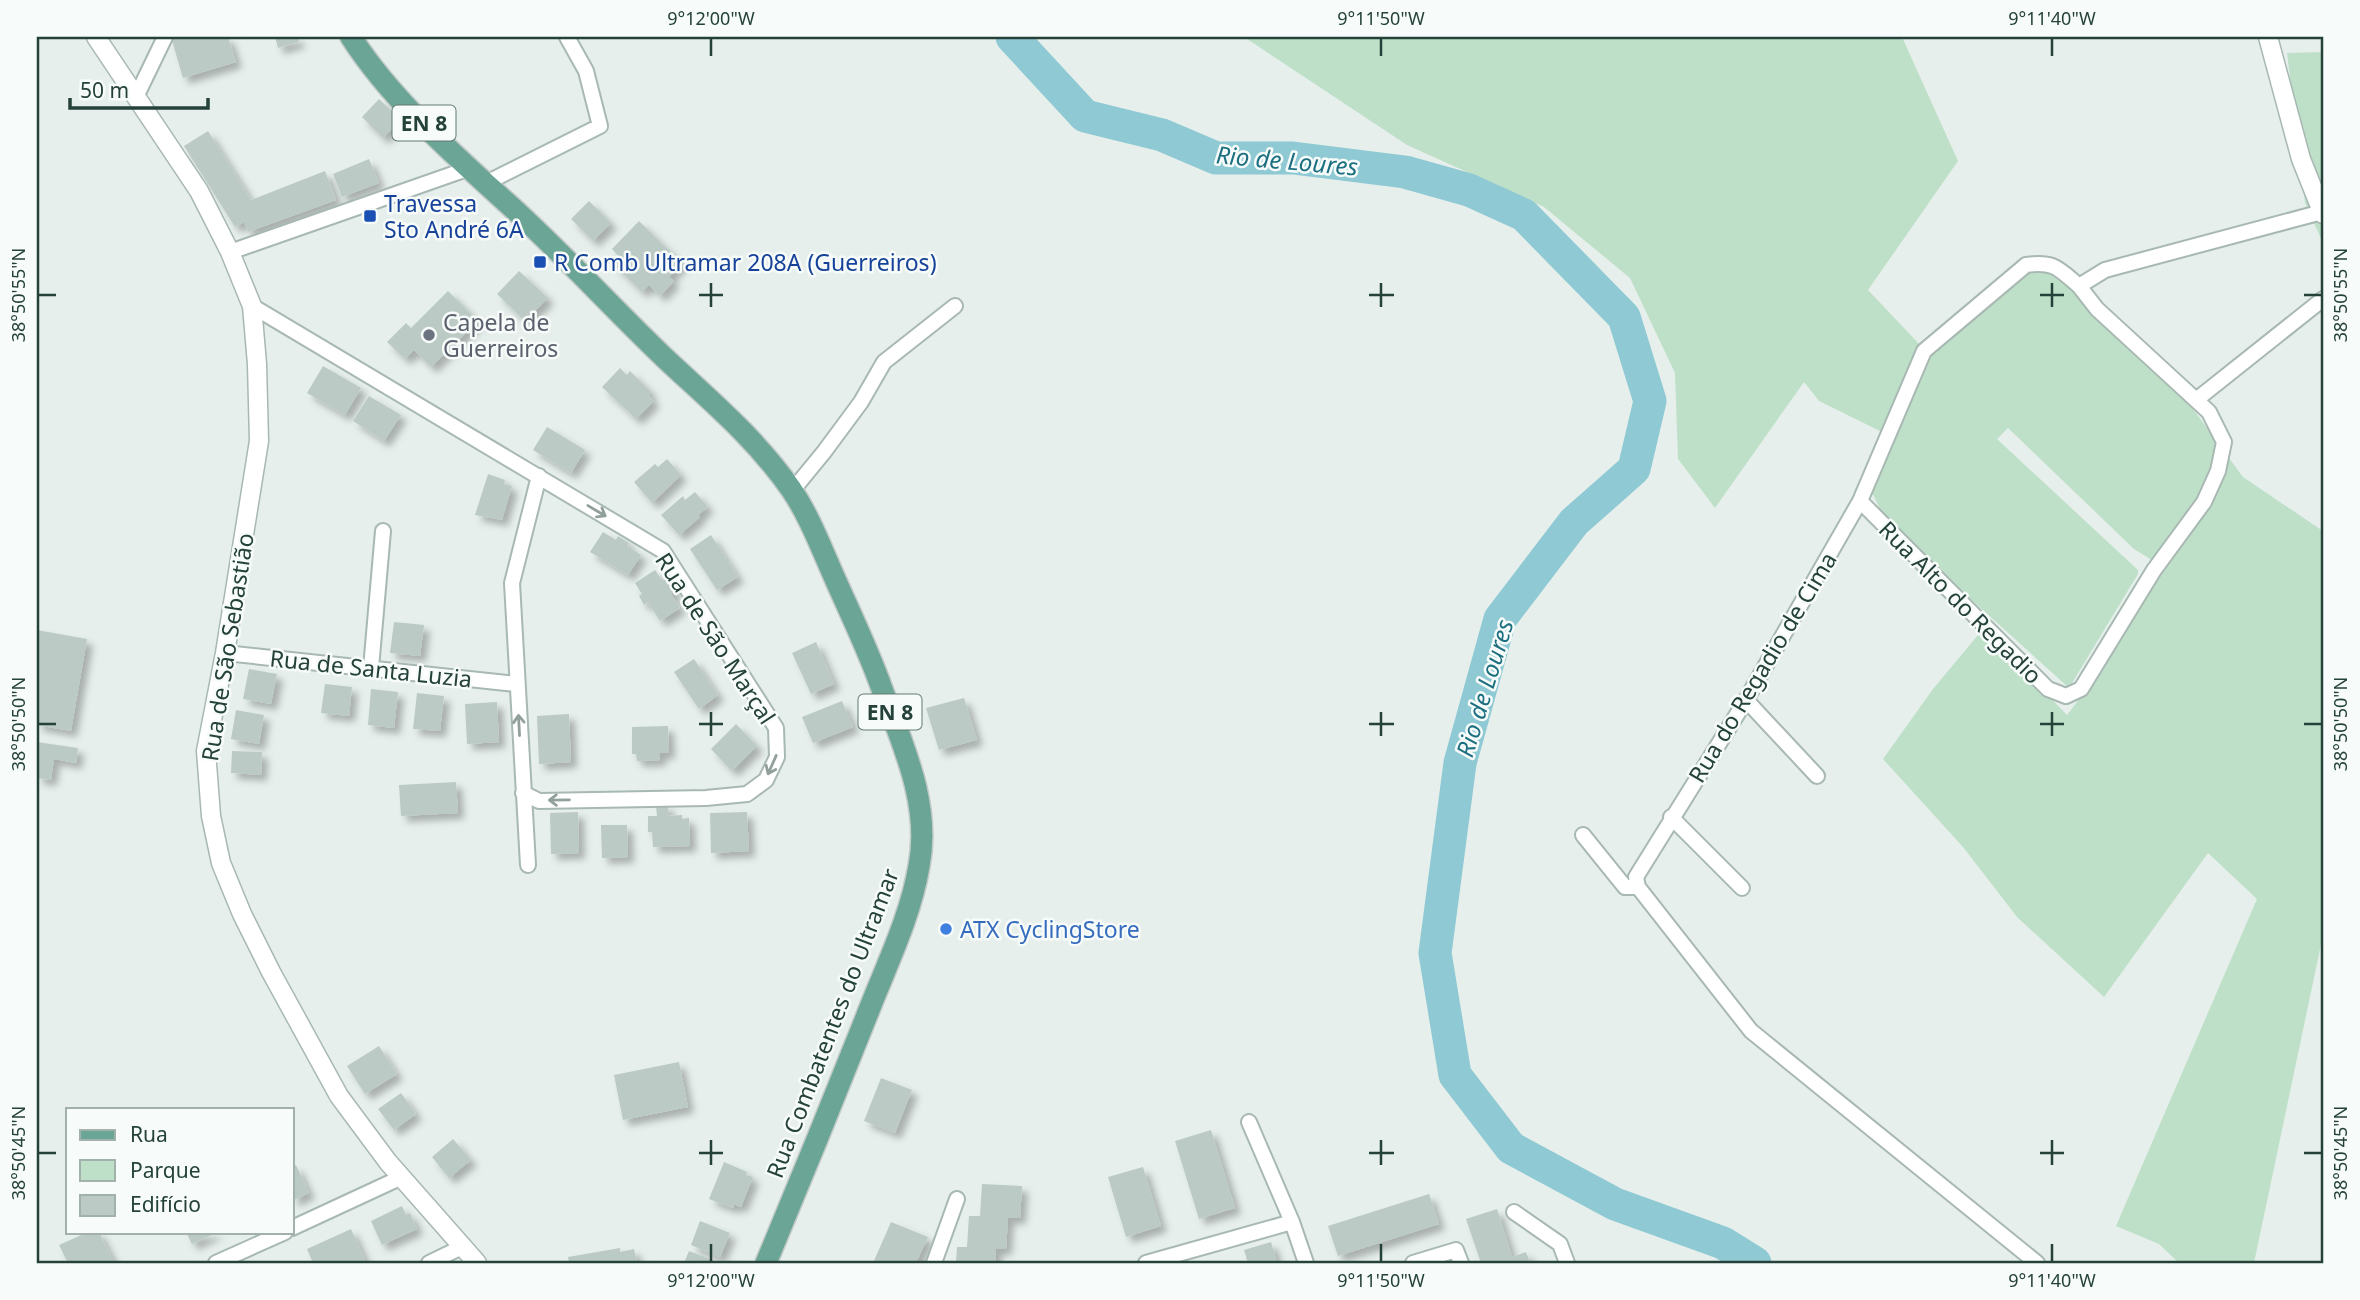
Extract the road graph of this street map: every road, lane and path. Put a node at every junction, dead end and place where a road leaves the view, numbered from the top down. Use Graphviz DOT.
graph roads {
  1 [pos="96,37"];
  2 [pos="165,37"];
  3 [pos="351,37"];
  4 [pos="566,37"];
  5 [pos="2268,37"];
  6 [pos="136,97"];
  7 [pos="467,169"];
  8 [pos="484,184"];
  9 [pos="2323,213"];
  10 [pos="230,252"];
  11 [pos="2079,286"];
  12 [pos="2323,299"];
  13 [pos="252,306"];
  14 [pos="955,306"];
  15 [pos="2196,400"];
  16 [pos="539,476"];
  17 [pos="792,491"];
  18 [pos="1860,501"];
  19 [pos="383,531"];
  20 [pos="225,653"];
  21 [pos="371,668"];
  22 [pos="516,684"];
  23 [pos="2066,696"];
  24 [pos="1746,700"];
  25 [pos="1817,776"];
  26 [pos="523,793"];
  27 [pos="1671,817"];
  28 [pos="1583,835"];
  29 [pos="528,865"];
  30 [pos="1638,887"];
  31 [pos="1742,888"];
  32 [pos="1249,1122"];
  33 [pos="402,1177"];
  34 [pos="957,1199"];
  35 [pos="1514,1212"];
  36 [pos="1293,1223"];
  37 [pos="294,1227"];
  38 [pos="281,1234"];
  39 [pos="462,1247"];
  40 [pos="216,1263"];
  41 [pos="429,1263"];
  42 [pos="477,1263"];
  43 [pos="766,1263"];
  44 [pos="934,1263"];
  45 [pos="1146,1263"];
  46 [pos="1306,1263"];
  47 [pos="1413,1263"];
  48 [pos="1461,1263"];
  49 [pos="1567,1263"];
  50 [pos="2037,1263"];
  1 -- 6 [label="street, Rua de São Sebastião"];
  2 -- 6 [label="street"];
  3 -- 7 [label="main road, Rua Combatentes do Ultramar / EN 8"];
  4 -- 8 [label="street"];
  5 -- 9 [label="street"];
  6 -- 10 [label="street, Rua de São Sebastião"];
  7 -- 8 [label="main road, Rua Combatentes do Ultramar / EN 8"];
  7 -- 10 [label="street"];
  8 -- 17 [label="main road, Rua Combatentes do Ultramar / EN 8"];
  9 -- 11 [label="street"];
  10 -- 13 [label="street, Rua de São Sebastião"];
  11 -- 15 [label="street, Rua do Regadio de Cima"];
  11 -- 18 [label="street, Rua do Regadio de Cima"];
  12 -- 15 [label="street"];
  13 -- 16 [label="street, Rua de São Marçal"];
  13 -- 20 [label="street, Rua de São Sebastião"];
  14 -- 17 [label="street"];
  15 -- 23 [label="street, Rua do Regadio de Cima"];
  16 -- 22 [label="street"];
  16 -- 26 [label="street, Rua de São Marçal, one-way"];
  17 -- 43 [label="main road, Rua Combatentes do Ultramar / EN 8"];
  18 -- 23 [label="street, Rua Alto do Regadio"];
  18 -- 24 [label="street, Rua do Regadio de Cima"];
  19 -- 21 [label="street"];
  20 -- 21 [label="street, Rua de Santa Luzia"];
  20 -- 33 [label="street, Rua de São Sebastião"];
  21 -- 22 [label="street, Rua de Santa Luzia"];
  26 -- 22 [label="street, one-way"];
  24 -- 25 [label="street"];
  24 -- 27 [label="street, Rua do Regadio de Cima"];
  26 -- 29 [label="street"];
  27 -- 30 [label="street, Rua do Regadio de Cima"];
  27 -- 31 [label="street"];
  28 -- 30 [label="street"];
  30 -- 50 [label="street"];
  32 -- 36 [label="street"];
  33 -- 37 [label="street"];
  33 -- 39 [label="street, Rua de São Sebastião"];
  34 -- 44 [label="street"];
  35 -- 49 [label="street"];
  36 -- 45 [label="street"];
  36 -- 46 [label="street"];
  38 -- 40 [label="street"];
  39 -- 41 [label="street"];
  39 -- 42 [label="street, Rua de São Sebastião"];
  47 -- 48 [label="street"];
}
